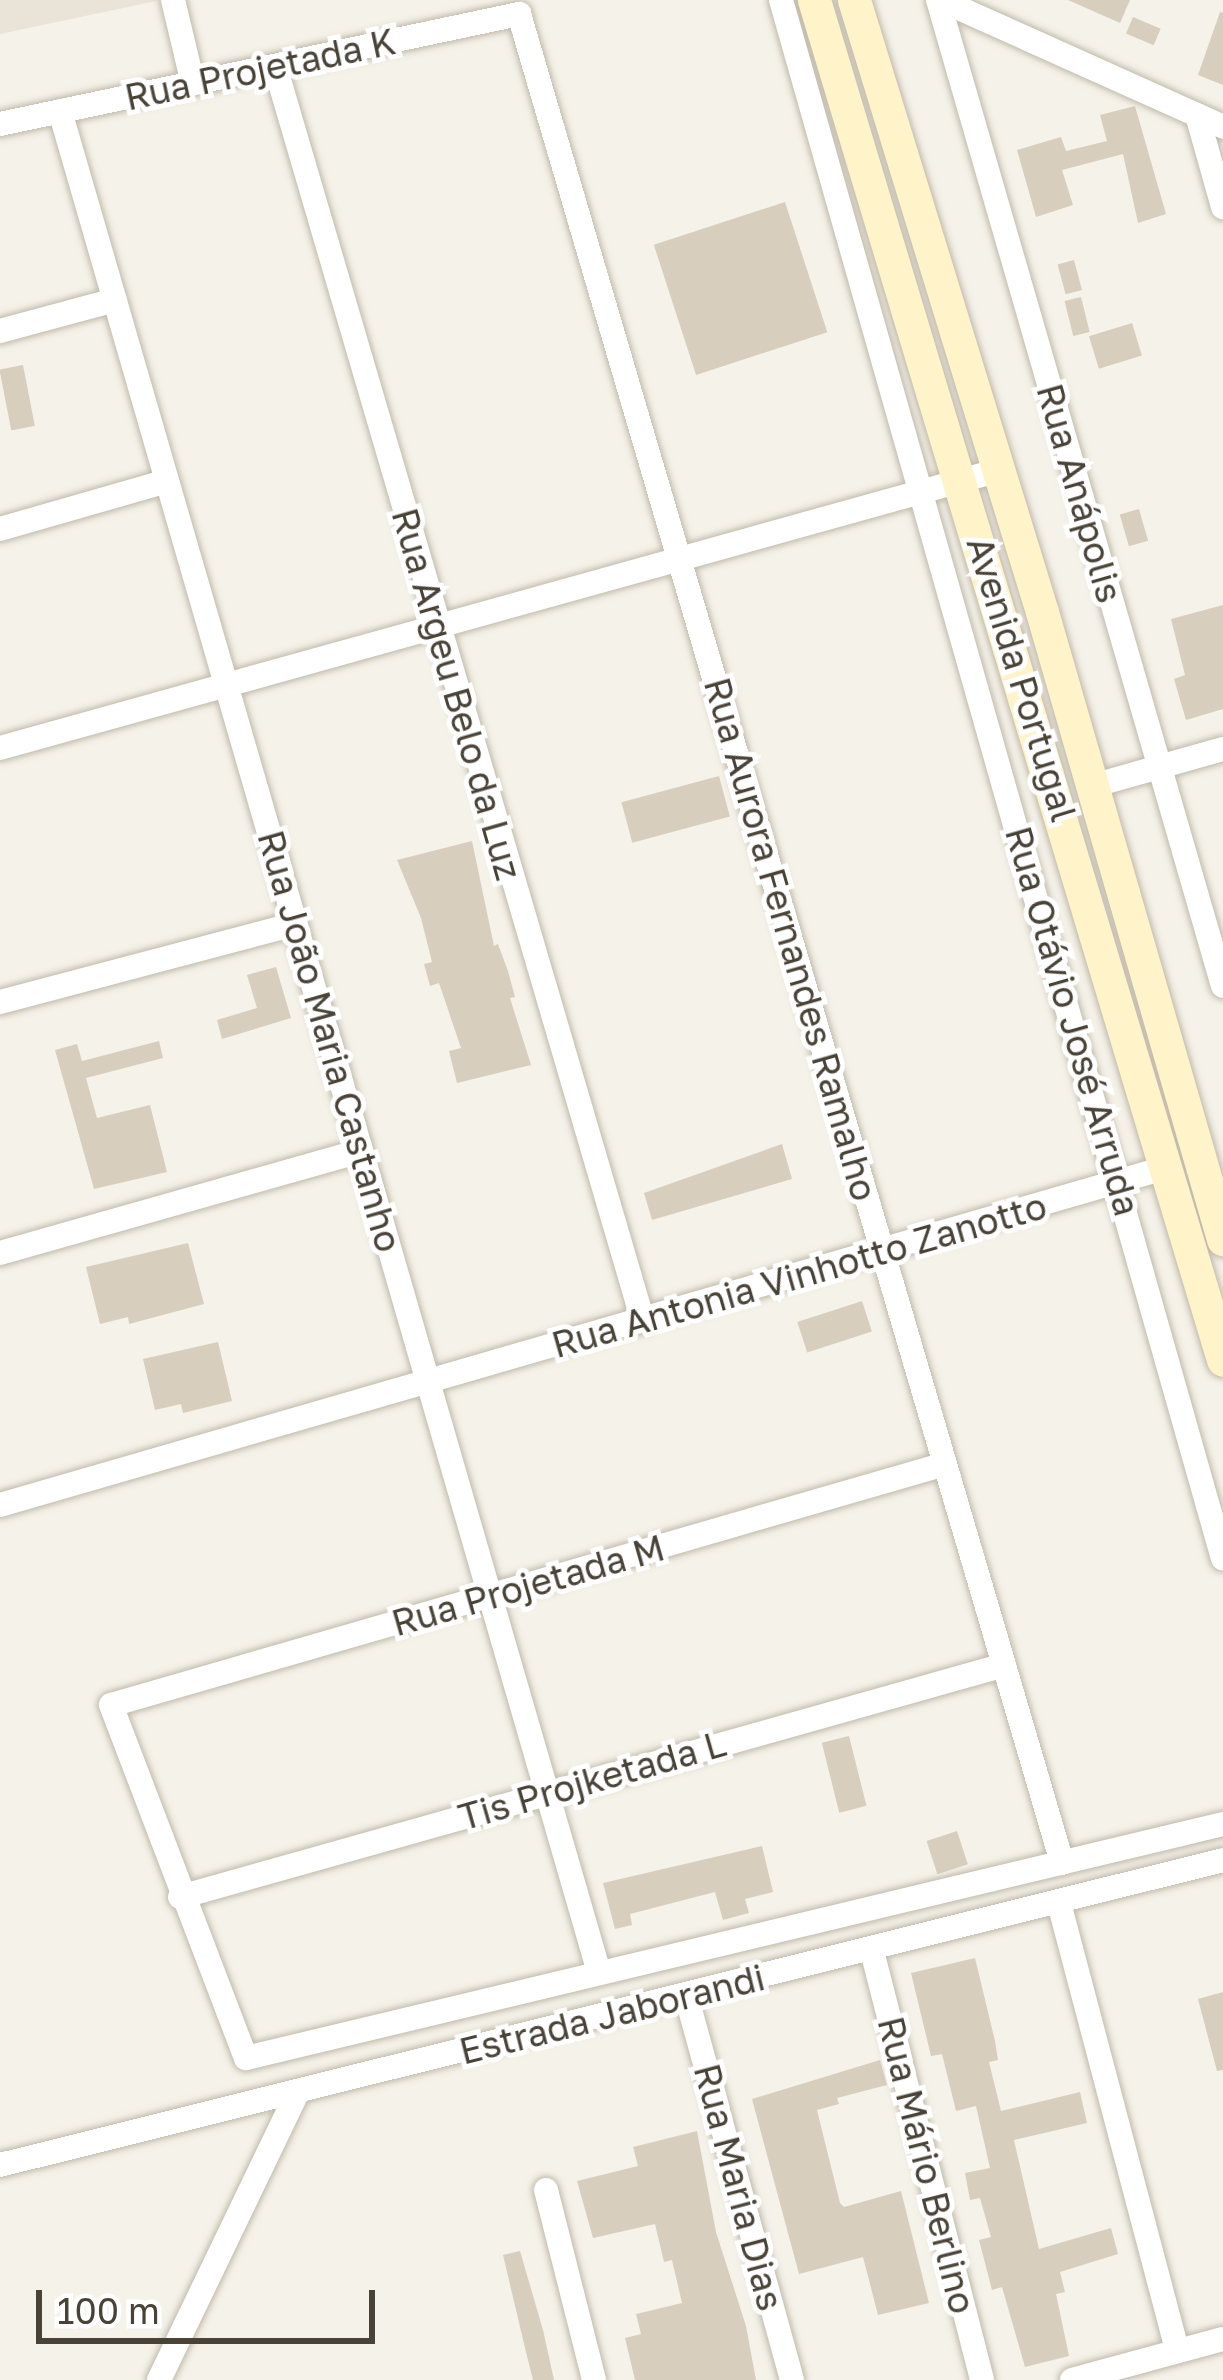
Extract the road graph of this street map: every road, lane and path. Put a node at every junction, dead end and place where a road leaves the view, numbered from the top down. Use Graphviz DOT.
graph roads {
  1 [pos="173,0"];
  2 [pos="781,0"];
  3 [pos="814,0"];
  4 [pos="854,0"];
  5 [pos="939,0"];
  6 [pos="519,14"];
  7 [pos="275,66"];
  8 [pos="193,84"];
  9 [pos="60,111"];
  10 [pos="1197,115"];
  11 [pos="0,124"];
  12 [pos="1223,127"];
  13 [pos="1223,207"];
  14 [pos="115,300"];
  15 [pos="0,331"];
  16 [pos="1000,470"];
  17 [pos="167,481"];
  18 [pos="962,481"];
  19 [pos="922,493"];
  20 [pos="0,529"];
  21 [pos="678,555"];
  22 [pos="436,625"];
  23 [pos="225,682"];
  24 [pos="0,748"];
  25 [pos="1223,748"];
  26 [pos="1160,766"];
  27 [pos="1092,786"];
  28 [pos="296,924"];
  29 [pos="1223,986"];
  30 [pos="0,1002"];
  31 [pos="362,1151"];
  32 [pos="1168,1168"];
  33 [pos="1118,1182"];
  34 [pos="1223,1238"];
  35 [pos="883,1251"];
  36 [pos="0,1253"];
  37 [pos="643,1321"];
  38 [pos="1223,1360"];
  39 [pos="429,1383"];
  40 [pos="945,1464"];
  41 [pos="0,1505"];
  42 [pos="1223,1559"];
  43 [pos="488,1596"];
  44 [pos="1004,1665"];
  45 [pos="547,1792"];
  46 [pos="1223,1824"];
  47 [pos="1223,1860"];
  48 [pos="1062,1863"];
  49 [pos="180,1897"];
  50 [pos="1059,1903"];
  51 [pos="872,1951"];
  52 [pos="599,1972"];
  53 [pos="686,1995"];
  54 [pos="297,2093"];
  55 [pos="0,2165"];
  56 [pos="546,2190"];
  57 [pos="1223,2339"];
  58 [pos="1177,2351"];
  59 [pos="160,2380"];
  60 [pos="594,2380"];
  61 [pos="791,2380"];
  62 [pos="982,2380"];
  63 [pos="1072,2380"];
  1 -- 8 [label="street"];
  2 -- 19 [label="street, Rua Otávio José Arruda"];
  3 -- 18 [label="main road, Avenida Portugal"];
  4 -- 16 [label="main road, Avenida Portugal"];
  5 -- 10 [label="street"];
  5 -- 26 [label="street, Rua Anápolis"];
  6 -- 7 [label="street, Rua Projetada K"];
  6 -- 21 [label="street, Rua Aurora Fernandes Ramalho"];
  7 -- 8 [label="street, Rua Projetada K"];
  7 -- 22 [label="street, Rua Argeu Belo da Luz"];
  8 -- 9 [label="street, Rua Projetada K"];
  9 -- 11 [label="street, Rua Projetada K"];
  9 -- 14 [label="street, Rua João Maria Castanho"];
  10 -- 12 [label="street"];
  10 -- 13 [label="street"];
  14 -- 15 [label="street"];
  14 -- 17 [label="street, Rua João Maria Castanho"];
  16 -- 18 [label="street"];
  16 -- 27 [label="main road, Avenida Portugal"];
  17 -- 20 [label="street"];
  17 -- 23 [label="street, Rua João Maria Castanho"];
  18 -- 19 [label="street"];
  18 -- 32 [label="main road, Avenida Portugal"];
  19 -- 21 [label="street"];
  19 -- 33 [label="street, Rua Otávio José Arruda"];
  21 -- 22 [label="street"];
  21 -- 35 [label="street, Rua Aurora Fernandes Ramalho"];
  22 -- 23 [label="street"];
  22 -- 37 [label="street, Rua Argeu Belo da Luz"];
  23 -- 24 [label="street"];
  23 -- 28 [label="street, Rua João Maria Castanho"];
  25 -- 26 [label="street"];
  26 -- 27 [label="street"];
  26 -- 29 [label="street, Rua Anápolis"];
  27 -- 34 [label="main road, Avenida Portugal"];
  28 -- 30 [label="street"];
  28 -- 31 [label="street, Rua João Maria Castanho"];
  31 -- 36 [label="street"];
  31 -- 39 [label="street, Rua João Maria Castanho"];
  32 -- 33 [label="street, Rua Antonia Vinhotto Zanotto"];
  32 -- 38 [label="main road, Avenida Portugal"];
  33 -- 35 [label="street, Rua Antonia Vinhotto Zanotto"];
  33 -- 42 [label="street, Rua Otávio José Arruda"];
  35 -- 37 [label="street, Rua Antonia Vinhotto Zanotto"];
  35 -- 40 [label="street, Rua Aurora Fernandes Ramalho"];
  37 -- 39 [label="street, Rua Antonia Vinhotto Zanotto"];
  39 -- 41 [label="street, Rua Antonia Vinhotto Zanotto"];
  39 -- 43 [label="street, Rua João Maria Castanho"];
  40 -- 43 [label="street, Rua Projetada M"];
  40 -- 44 [label="street, Rua Aurora Fernandes Ramalho"];
  43 -- 45 [label="street, Rua João Maria Castanho"];
  43 -- 49 [label="street, Rua Projetada M"];
  44 -- 45 [label="street, Tis Projketada L"];
  44 -- 48 [label="street, Rua Aurora Fernandes Ramalho"];
  45 -- 49 [label="street, Tis Projketada L"];
  45 -- 52 [label="street, Rua João Maria Castanho"];
  46 -- 48 [label="street"];
  47 -- 50 [label="street, Estrada Jaborandi"];
  48 -- 52 [label="street"];
  49 -- 52 [label="street"];
  50 -- 51 [label="street, Estrada Jaborandi"];
  50 -- 58 [label="street"];
  51 -- 53 [label="street, Estrada Jaborandi"];
  51 -- 62 [label="street, Rua Mário Berlino"];
  53 -- 54 [label="street, Estrada Jaborandi"];
  53 -- 61 [label="street, Rua Maria Dias"];
  54 -- 55 [label="street, Estrada Jaborandi"];
  54 -- 59 [label="street"];
  56 -- 60 [label="street"];
  57 -- 58 [label="street"];
  58 -- 63 [label="street"];
}
